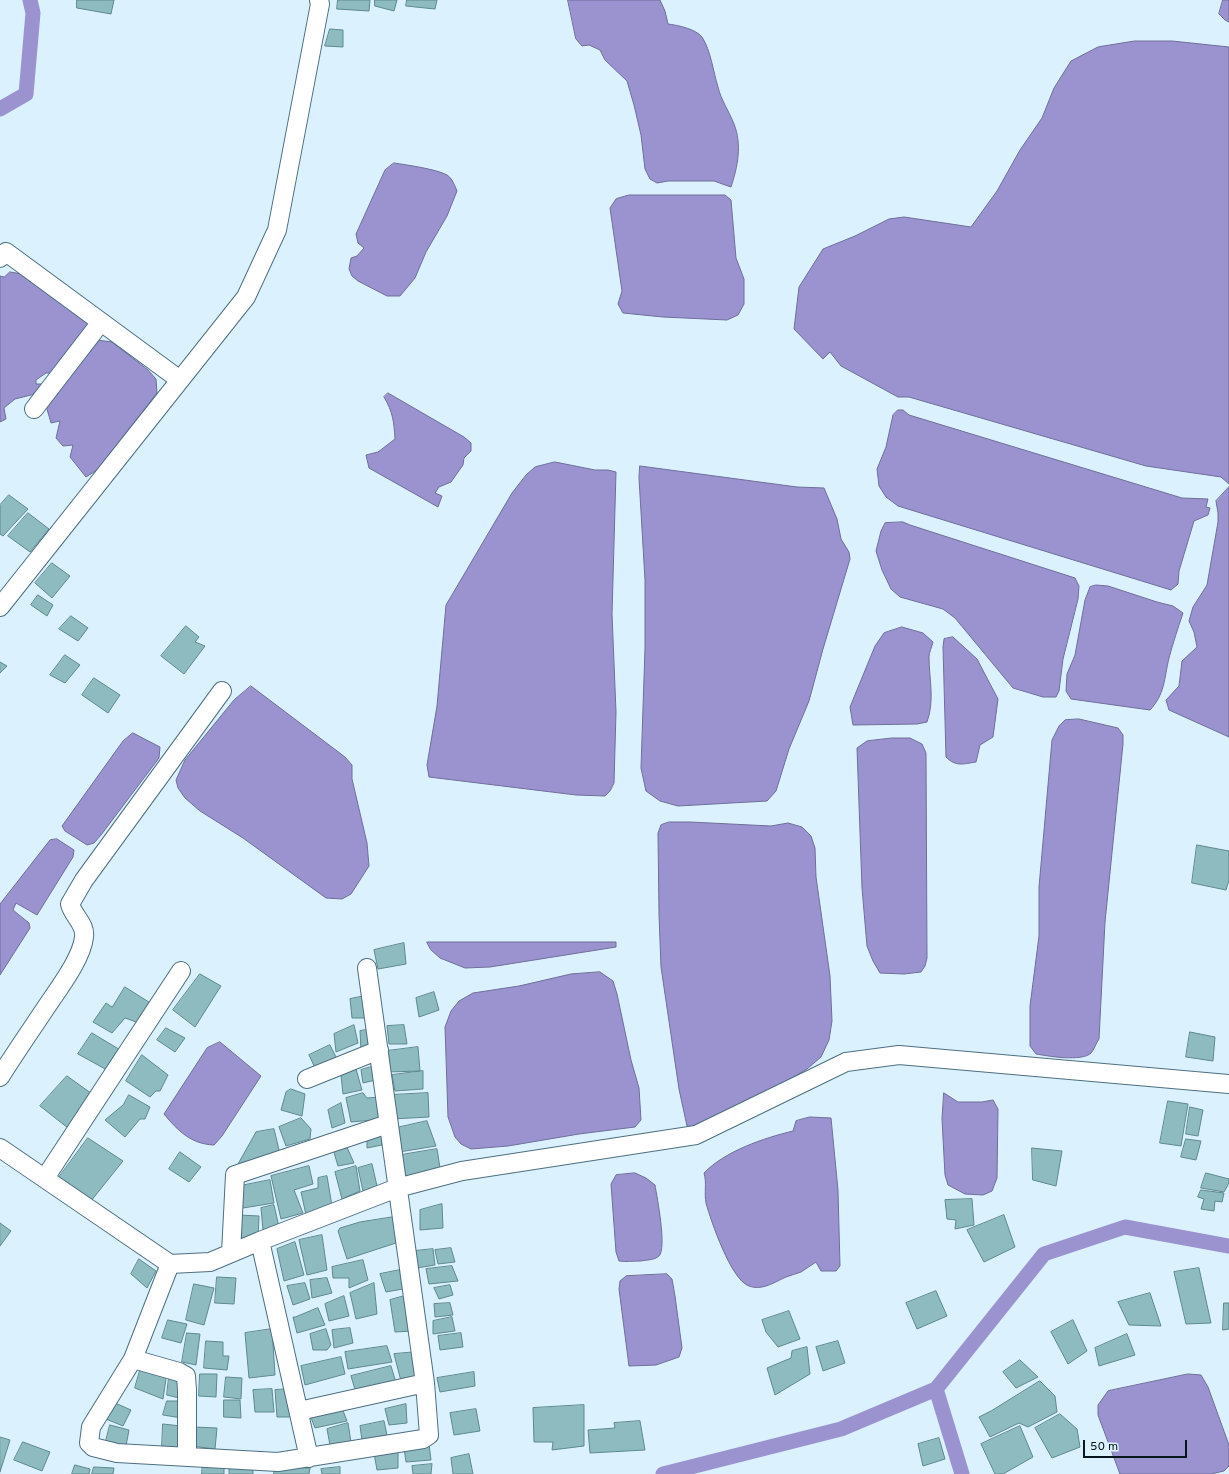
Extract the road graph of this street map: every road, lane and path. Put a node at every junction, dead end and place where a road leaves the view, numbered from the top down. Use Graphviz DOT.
graph roads {
  1 [pos="319,0"];
  2 [pos="0,258"];
  3 [pos="101,322"];
  4 [pos="180,380"];
  5 [pos="34,409"];
  6 [pos="0,607"];
  7 [pos="222,691"];
  8 [pos="367,968"];
  9 [pos="180,971"];
  10 [pos="379,1050"];
  11 [pos="0,1077"];
  12 [pos="307,1079"];
  13 [pos="1229,1084"];
  14 [pos="388,1124"];
  15 [pos="0,1148"];
  16 [pos="44,1178"];
  17 [pos="397,1188"];
  18 [pos="260,1241"];
  19 [pos="231,1253"];
  20 [pos="170,1264"];
  21 [pos="133,1359"];
  22 [pos="425,1383"];
  23 [pos="299,1411"];
  24 [pos="187,1457"];
  25 [pos="310,1458"];
  1 -- 4 [label="street"];
  2 -- 3 [label="street"];
  3 -- 4 [label="street"];
  3 -- 5 [label="street"];
  4 -- 6 [label="street"];
  7 -- 11 [label="street"];
  8 -- 10 [label="street"];
  9 -- 16 [label="street"];
  10 -- 12 [label="street"];
  10 -- 14 [label="street"];
  13 -- 17 [label="street"];
  14 -- 17 [label="street"];
  14 -- 19 [label="street"];
  15 -- 16 [label="street"];
  16 -- 20 [label="street"];
  17 -- 18 [label="street"];
  17 -- 22 [label="street"];
  18 -- 19 [label="street"];
  18 -- 23 [label="street"];
  19 -- 20 [label="street"];
  20 -- 21 [label="street"];
  21 -- 24 [label="street"];
  21 -- 24 [label="street"];
  22 -- 23 [label="street"];
  22 -- 25 [label="street"];
  23 -- 25 [label="street"];
  24 -- 25 [label="street"];
}
